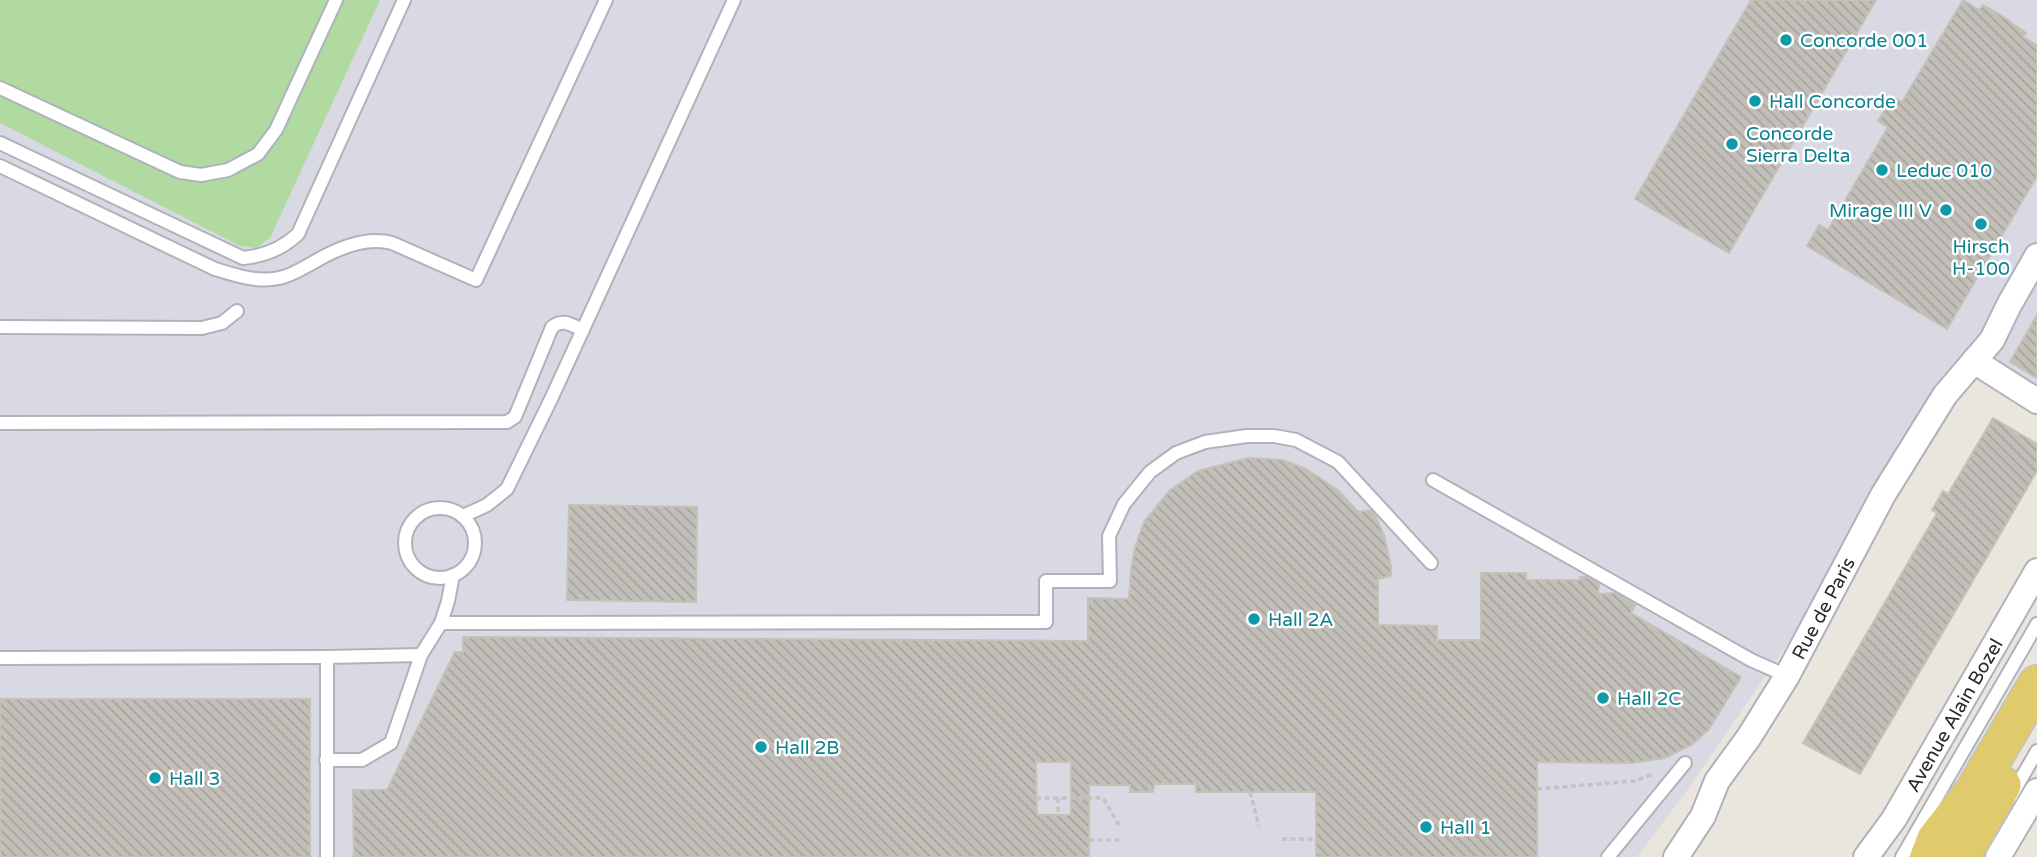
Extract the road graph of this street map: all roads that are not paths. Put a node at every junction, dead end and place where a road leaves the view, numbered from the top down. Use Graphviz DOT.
graph roads {
  1 [pos="336,0"];
  2 [pos="404,0"];
  3 [pos="606,0"];
  4 [pos="734,0"];
  5 [pos="0,88"];
  6 [pos="0,143"];
  7 [pos="0,166"];
  8 [pos="2037,256"];
  9 [pos="237,311"];
  10 [pos="0,327"];
  11 [pos="583,330"];
  12 [pos="1974,362"];
  13 [pos="2037,401"];
  14 [pos="0,423"];
  15 [pos="1433,480"];
  16 [pos="463,516"];
  17 [pos="1431,563"];
  18 [pos="2037,571"];
  19 [pos="453,575"];
  20 [pos="440,623"];
  21 [pos="2037,624"];
  22 [pos="421,655"];
  23 [pos="327,657"];
  24 [pos="0,658"];
  25 [pos="1787,676"];
  26 [pos="2037,684"];
  27 [pos="2037,724"];
  28 [pos="2037,751"];
  29 [pos="326,760"];
  30 [pos="1685,763"];
  31 [pos="2037,791"];
  32 [pos="2004,810"];
  33 [pos="327,857"];
  34 [pos="1608,857"];
  35 [pos="1676,857"];
  36 [pos="1866,857"];
  37 [pos="1902,857"];
  38 [pos="1929,857"];
  39 [pos="1961,857"];
  40 [pos="1998,857"];
  1 -- 5 [label="lane"];
  2 -- 6 [label="lane"];
  3 -- 7 [label="lane"];
  4 -- 11 [label="lane"];
  8 -- 12 [label="street, Rue de Paris"];
  9 -- 10 [label="lane"];
  11 -- 14 [label="lane"];
  11 -- 16 [label="lane"];
  12 -- 13 [label="street"];
  12 -- 25 [label="street, Rue de Paris"];
  15 -- 25 [label="lane"];
  16 -- 19 [label="lane"];
  16 -- 19 [label="lane"];
  17 -- 20 [label="lane"];
  18 -- 36 [label="street, Avenue Alain Bozel"];
  19 -- 20 [label="lane"];
  20 -- 22 [label="lane"];
  21 -- 37 [label="lane"];
  22 -- 23 [label="lane"];
  22 -- 29 [label="lane"];
  23 -- 24 [label="lane"];
  23 -- 29 [label="lane"];
  25 -- 35 [label="street, Rue de Paris"];
  26 -- 38 [label="main road"];
  27 -- 39 [label="main road"];
  28 -- 32 [label="lane"];
  29 -- 33 [label="lane"];
  30 -- 34 [label="lane"];
  31 -- 40 [label="street"];
}
